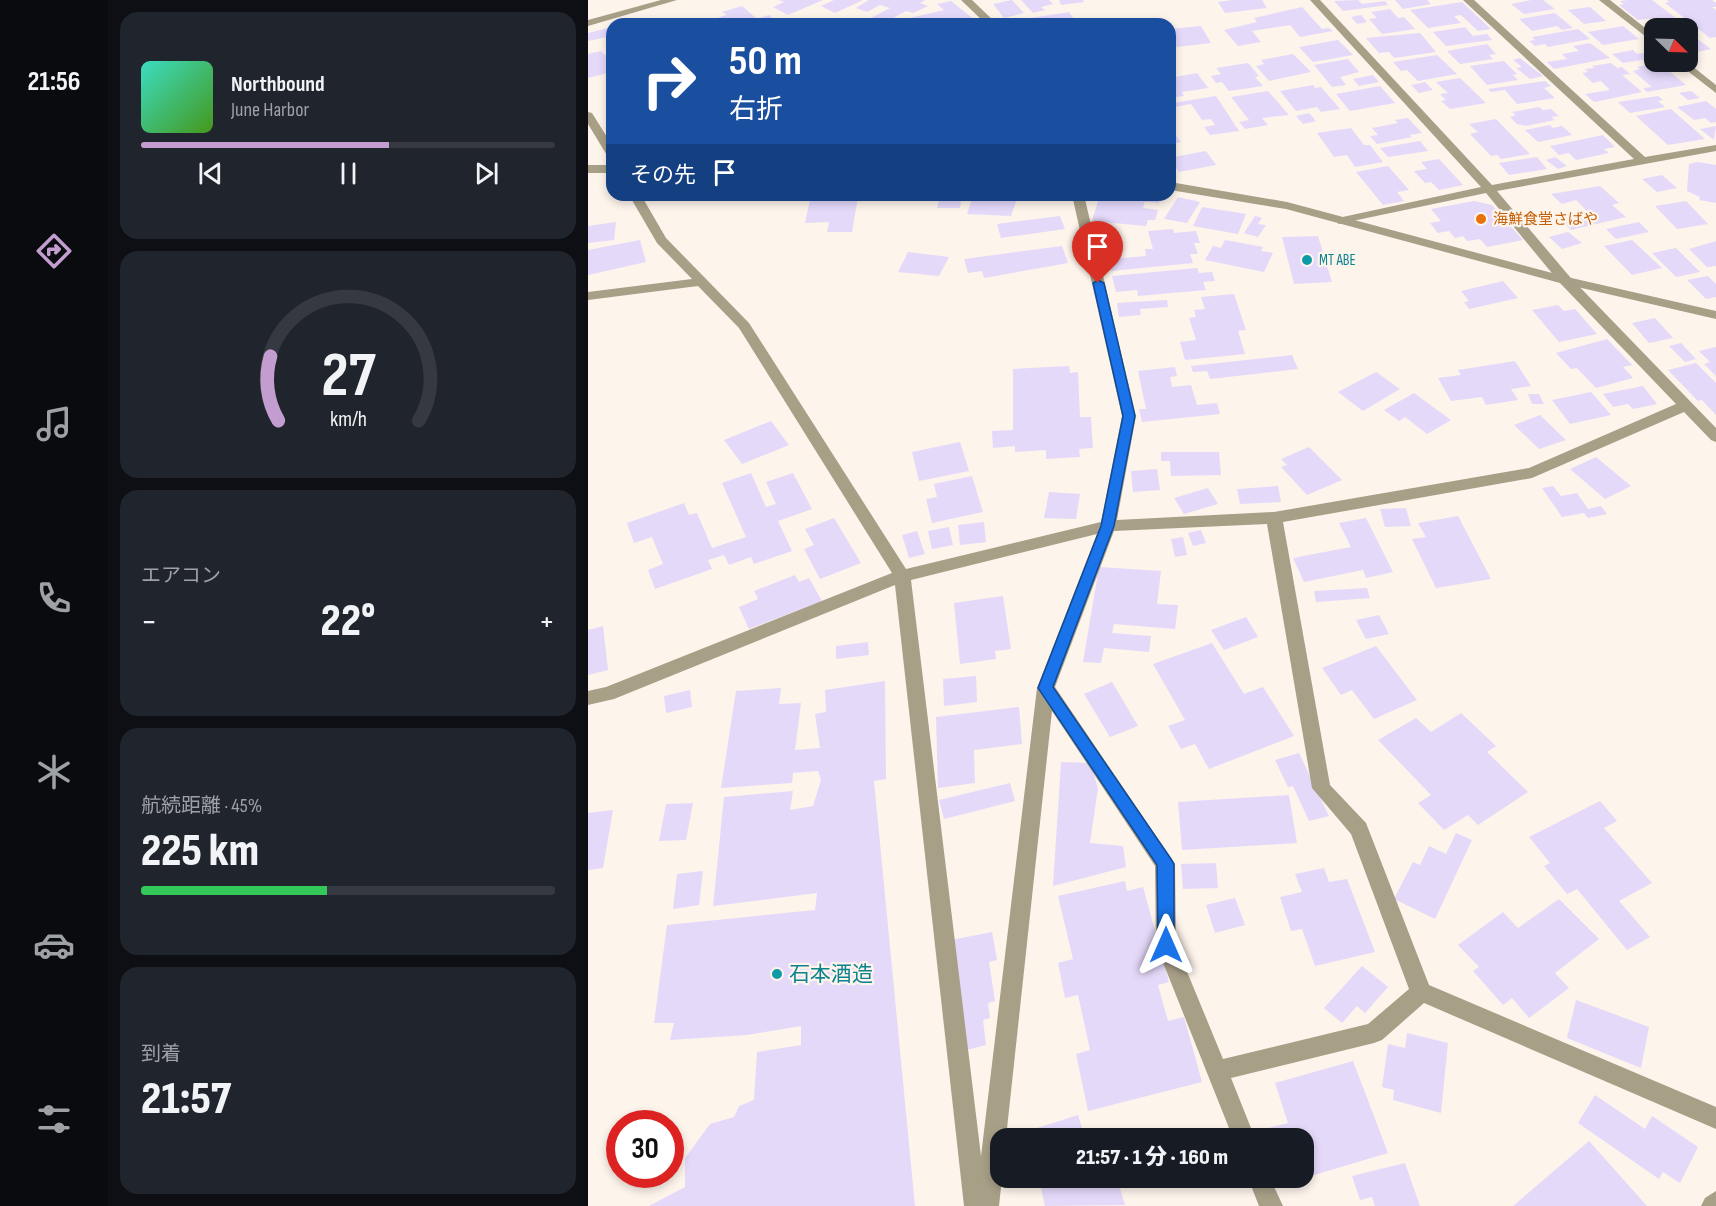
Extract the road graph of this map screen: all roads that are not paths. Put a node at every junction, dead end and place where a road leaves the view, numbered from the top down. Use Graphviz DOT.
graph roads {
  1 [pos="628,0"];
  2 [pos="672,0"];
  3 [pos="966,0"];
  4 [pos="1315,0"];
  5 [pos="1468,0"];
  6 [pos="1604,0"];
  7 [pos="638,9"];
  8 [pos="986,18"];
  9 [pos="588,23"];
  10 [pos="1644,32"];
  11 [pos="1694,72"];
  12 [pos="1716,90"];
  13 [pos="588,115"];
  14 [pos="606,144"];
  15 [pos="1716,148"];
  16 [pos="1642,160"];
  17 [pos="588,170"];
  18 [pos="606,170"];
  19 [pos="1176,187"];
  20 [pos="1489,189"];
  21 [pos="638,201"];
  22 [pos="1079,201"];
  23 [pos="1342,221"];
  24 [pos="1565,280"];
  25 [pos="701,282"];
  26 [pos="588,296"];
  27 [pos="1716,315"];
  28 [pos="1687,405"];
  29 [pos="1716,437"];
  30 [pos="1274,518"];
  31 [pos="1107,526"];
  32 [pos="902,576"];
  33 [pos="1046,688"];
  34 [pos="588,698"];
  35 [pos="1421,992"];
  36 [pos="1216,1071"];
  37 [pos="1716,1118"];
  38 [pos="1240,1128"];
  39 [pos="1263,1188"];
  40 [pos="1716,1203"];
  41 [pos="976,1206"];
  42 [pos="987,1206"];
  43 [pos="1271,1206"];
  44 [pos="1713,1206"];
  1 -- 7 [label="street"];
  2 -- 7 [label="street"];
  3 -- 8 [label="street"];
  4 -- 20 [label="street"];
  5 -- 16 [label="street"];
  6 -- 10 [label="street"];
  7 -- 9 [label="street"];
  11 -- 12 [label="street"];
  13 -- 14 [label="street"];
  15 -- 16 [label="street"];
  16 -- 20 [label="street"];
  17 -- 18 [label="street"];
  19 -- 23 [label="street"];
  20 -- 23 [label="street"];
  20 -- 24 [label="street"];
  21 -- 25 [label="street"];
  22 -- 31 [label="street"];
  23 -- 24 [label="street"];
  24 -- 27 [label="street"];
  24 -- 28 [label="street"];
  25 -- 26 [label="street"];
  25 -- 32 [label="street"];
  28 -- 29 [label="street"];
  28 -- 30 [label="street"];
  30 -- 31 [label="street"];
  30 -- 35 [label="street"];
  31 -- 32 [label="street"];
  31 -- 33 [label="street"];
  32 -- 34 [label="street"];
  32 -- 41 [label="street"];
  33 -- 36 [label="street"];
  33 -- 42 [label="street"];
  35 -- 36 [label="street"];
  35 -- 37 [label="street"];
  36 -- 38 [label="street"];
  39 -- 43 [label="street"];
  40 -- 44 [label="street"];
}
